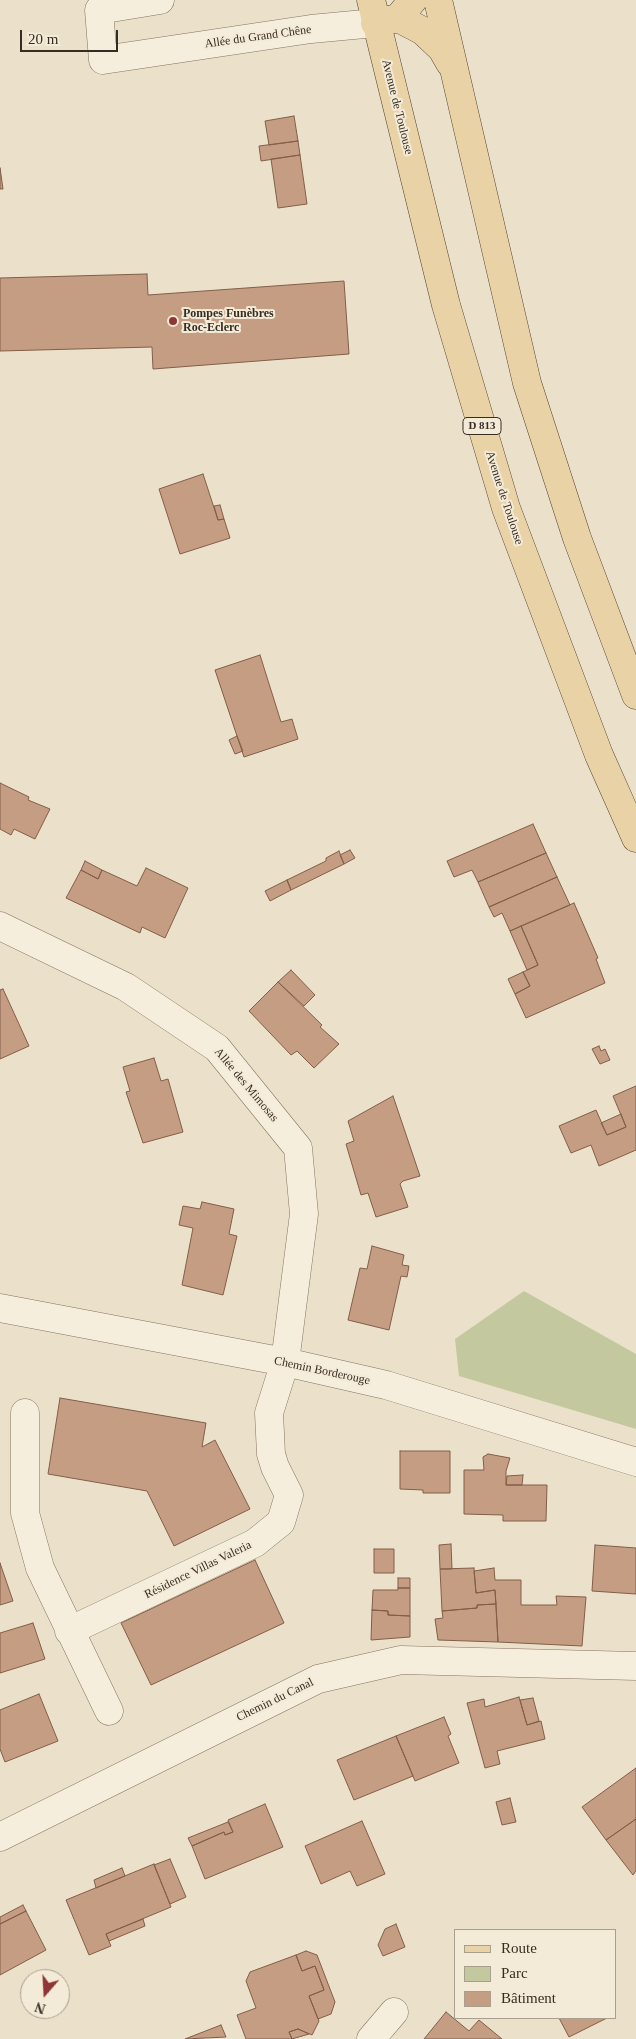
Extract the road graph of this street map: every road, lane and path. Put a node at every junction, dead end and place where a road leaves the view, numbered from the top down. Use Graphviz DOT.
graph roads {
  1 [pos="160,0"];
  2 [pos="438,0"];
  3 [pos="389,10"];
  4 [pos="454,69"];
  5 [pos="636,695"];
  6 [pos="636,838"];
  7 [pos="0,926"];
  8 [pos="0,1308"];
  9 [pos="285,1362"];
  10 [pos="25,1413"];
  11 [pos="636,1462"];
  12 [pos="69,1631"];
  13 [pos="636,1666"];
  14 [pos="108,1711"];
  15 [pos="0,1837"];
  16 [pos="394,2012"];
  17 [pos="371,2039"];
  1 -- 3 [label="street, Allée du Grand Chêne"];
  2 -- 4 [label="main road"];
  3 -- 4 [label="main road"];
  3 -- 6 [label="main road, Avenue de Toulouse / D 813"];
  4 -- 5 [label="main road"];
  7 -- 9 [label="street, Allée des Mimosas"];
  8 -- 9 [label="street, Chemin Borderouge"];
  9 -- 11 [label="street, Chemin Borderouge"];
  9 -- 12 [label="street, Résidence Villas Valeria"];
  10 -- 12 [label="street"];
  12 -- 14 [label="street"];
  13 -- 15 [label="street, Chemin du Canal"];
  16 -- 17 [label="street"];
}
